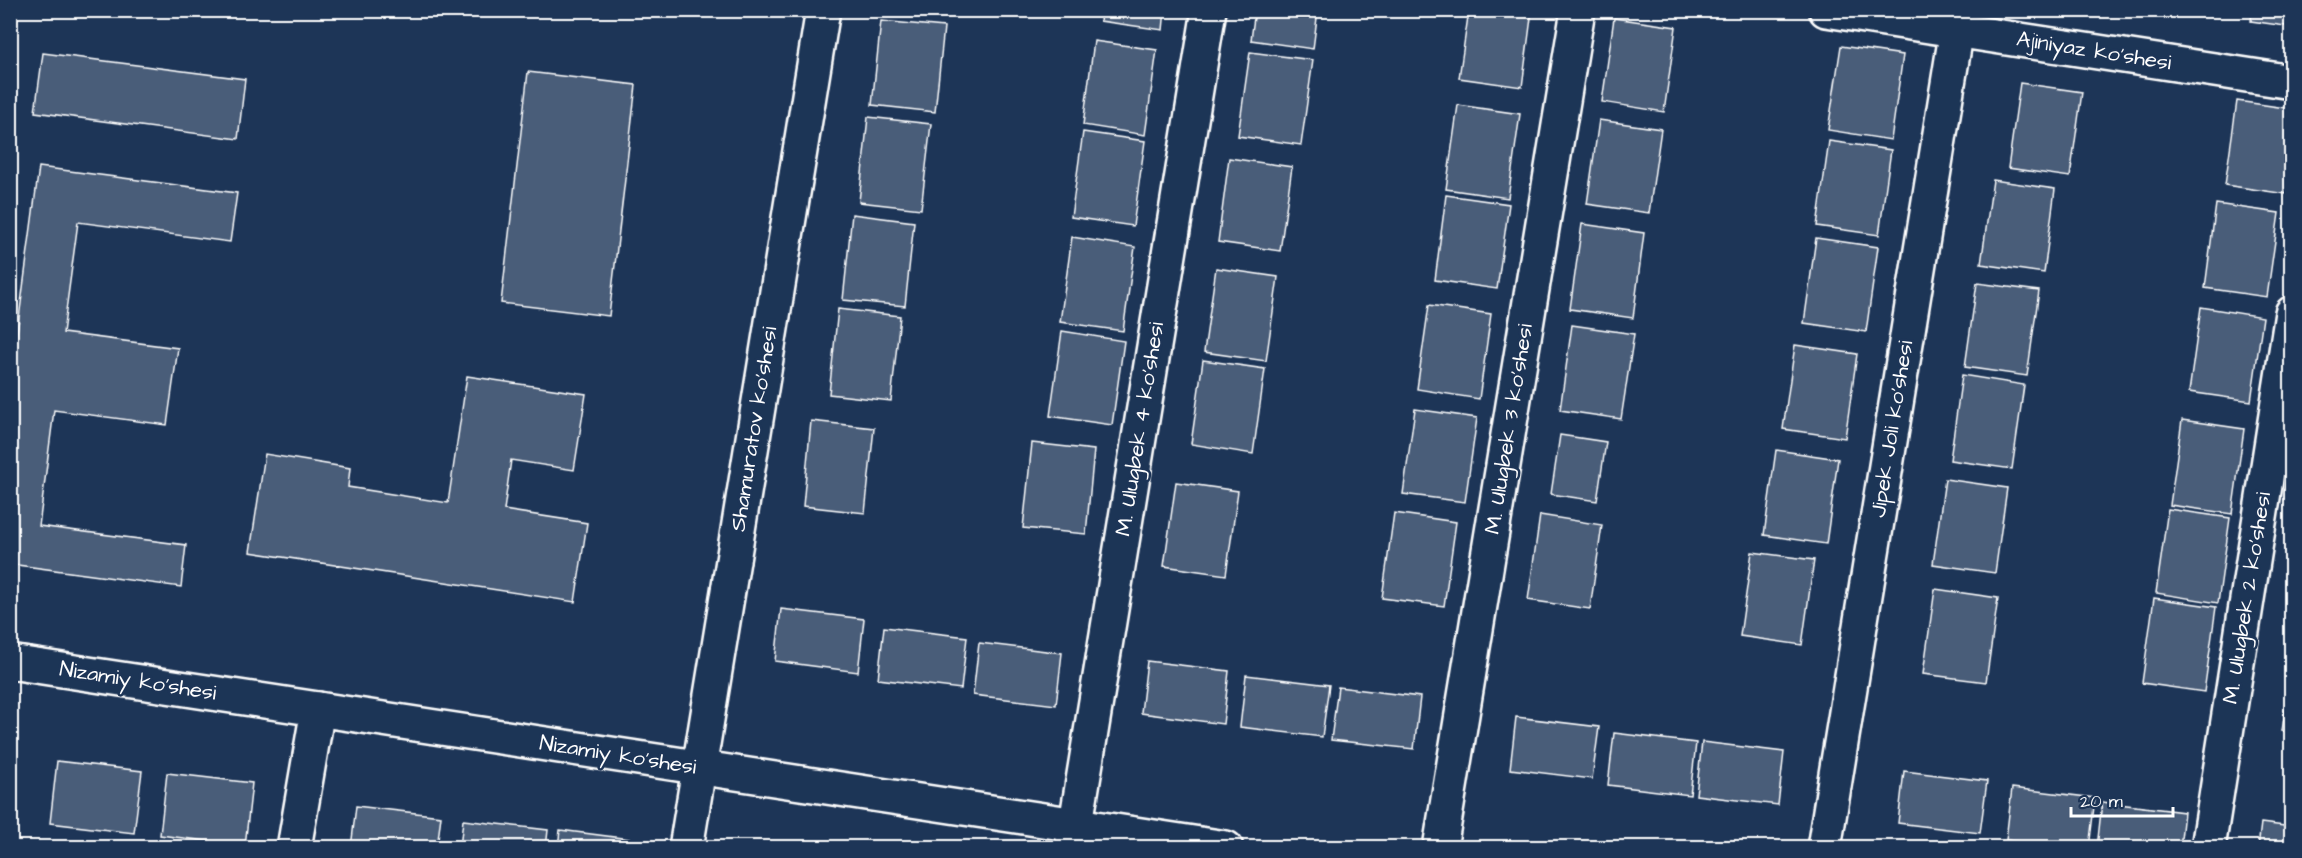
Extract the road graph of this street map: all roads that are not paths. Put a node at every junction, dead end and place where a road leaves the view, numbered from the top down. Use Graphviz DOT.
graph roads {
  1 [pos="823,10"];
  2 [pos="1209,10"];
  3 [pos="1578,10"];
  4 [pos="1826,10"];
  5 [pos="1958,20"];
  6 [pos="2292,82"];
  7 [pos="2292,313"];
  8 [pos="10,662"];
  9 [pos="318,709"];
  10 [pos="699,767"];
  11 [pos="1074,836"];
  12 [pos="294,848"];
  13 [pos="686,848"];
  14 [pos="1226,848"];
  15 [pos="1440,848"];
  16 [pos="1824,848"];
  17 [pos="2208,848"];
  1 -- 10 [label="street, Shamuratov ko'shesi"];
  2 -- 11 [label="street, M. Ulugbek 4 ko'shesi"];
  3 -- 15 [label="street, M. Ulugbek 3 ko'shesi"];
  4 -- 5 [label="street, Ajiniyaz ko'shesi"];
  5 -- 6 [label="street, Ajiniyaz ko'shesi"];
  5 -- 16 [label="street, Jipek Joli ko'shesi"];
  7 -- 17 [label="street, M. Ulugbek 2 ko'shesi"];
  8 -- 9 [label="street, Nizamiy ko'shesi"];
  9 -- 10 [label="street, Nizamiy ko'shesi"];
  9 -- 12 [label="street"];
  10 -- 11 [label="street, Nizamiy ko'shesi"];
  10 -- 13 [label="street, Shamuratov ko'shesi"];
  11 -- 14 [label="street, Nizamiy ko'shesi"];
}
